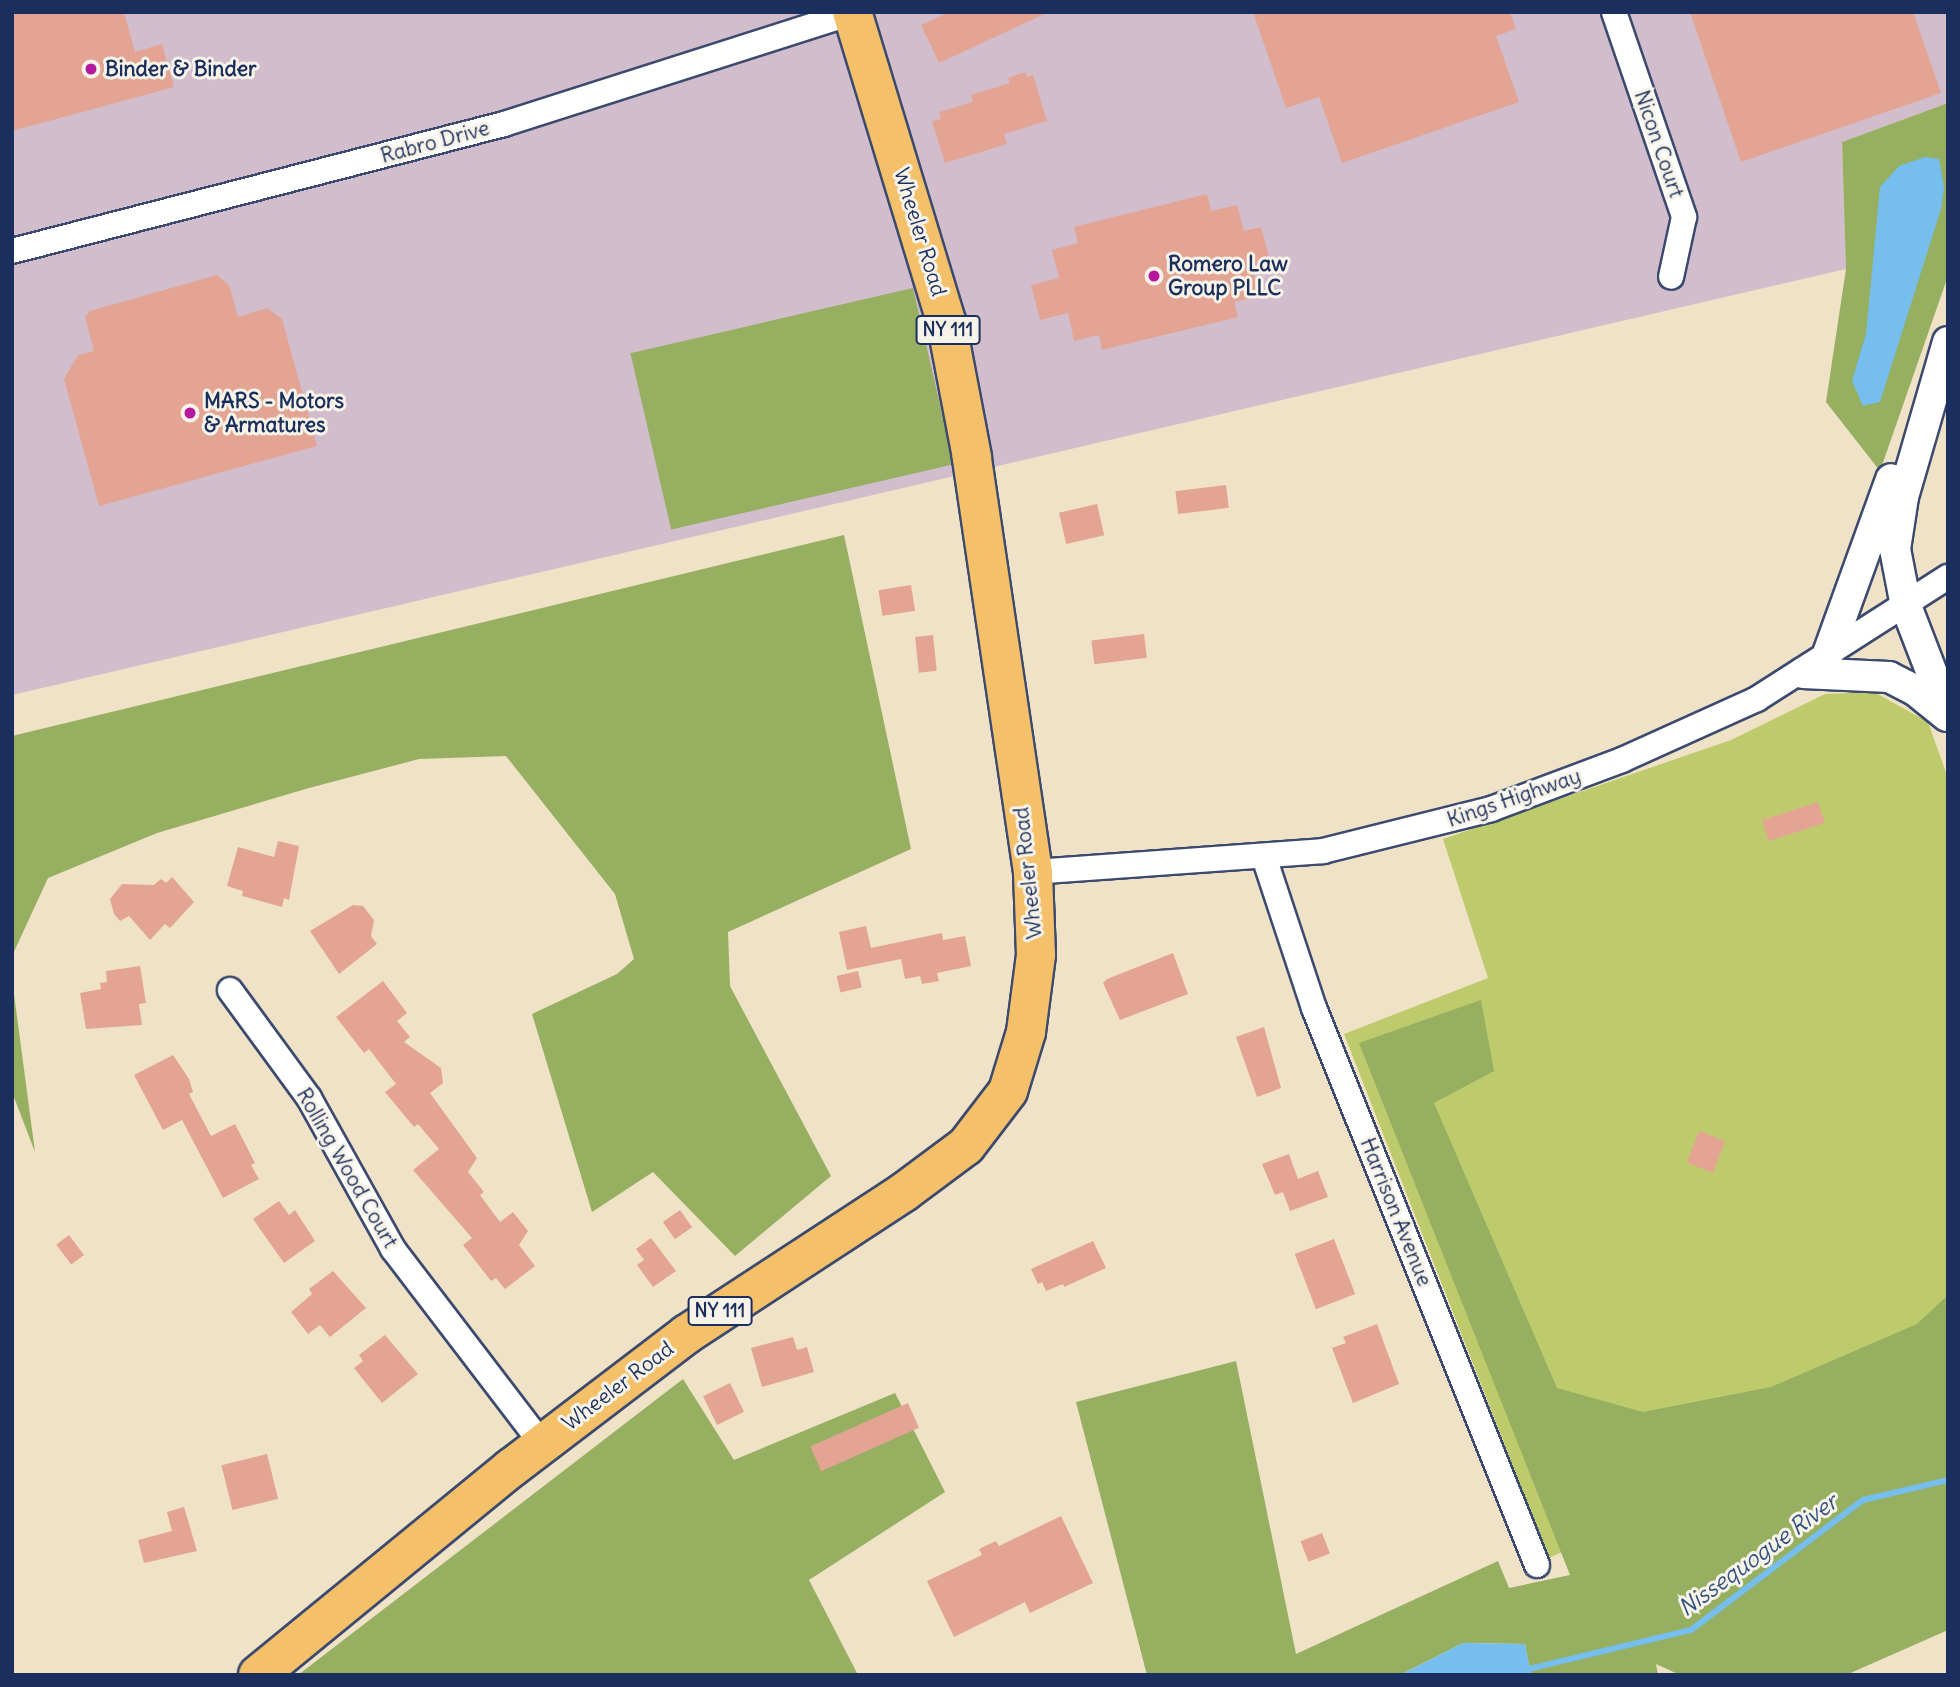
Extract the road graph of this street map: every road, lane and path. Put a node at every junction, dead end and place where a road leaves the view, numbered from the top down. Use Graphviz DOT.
graph roads {
  1 [pos="1614,12"];
  2 [pos="852,13"];
  3 [pos="12,251"];
  4 [pos="1671,277"];
  5 [pos="1948,341"];
  6 [pos="1932,390"];
  7 [pos="1948,577"];
  8 [pos="1906,606"];
  9 [pos="1814,666"];
  10 [pos="1948,716"];
  11 [pos="1264,857"];
  12 [pos="1033,872"];
  13 [pos="230,990"];
  14 [pos="542,1444"];
  15 [pos="1536,1565"];
  16 [pos="258,1675"];
  1 -- 4 [label="street, Nicon Court"];
  2 -- 3 [label="street, Rabro Drive"];
  2 -- 12 [label="main road, Wheeler Road / NY 111"];
  5 -- 6 [label="street"];
  6 -- 8 [label="street"];
  6 -- 9 [label="street"];
  7 -- 8 [label="street, Kings Highway"];
  8 -- 9 [label="street, Kings Highway"];
  8 -- 10 [label="street"];
  9 -- 10 [label="street"];
  9 -- 11 [label="street, Kings Highway"];
  11 -- 12 [label="street, Kings Highway"];
  11 -- 15 [label="street, Harrison Avenue"];
  12 -- 14 [label="main road, Wheeler Road / NY 111"];
  13 -- 14 [label="street, Rolling Wood Court"];
  14 -- 16 [label="main road, Wheeler Road / NY 111"];
}
